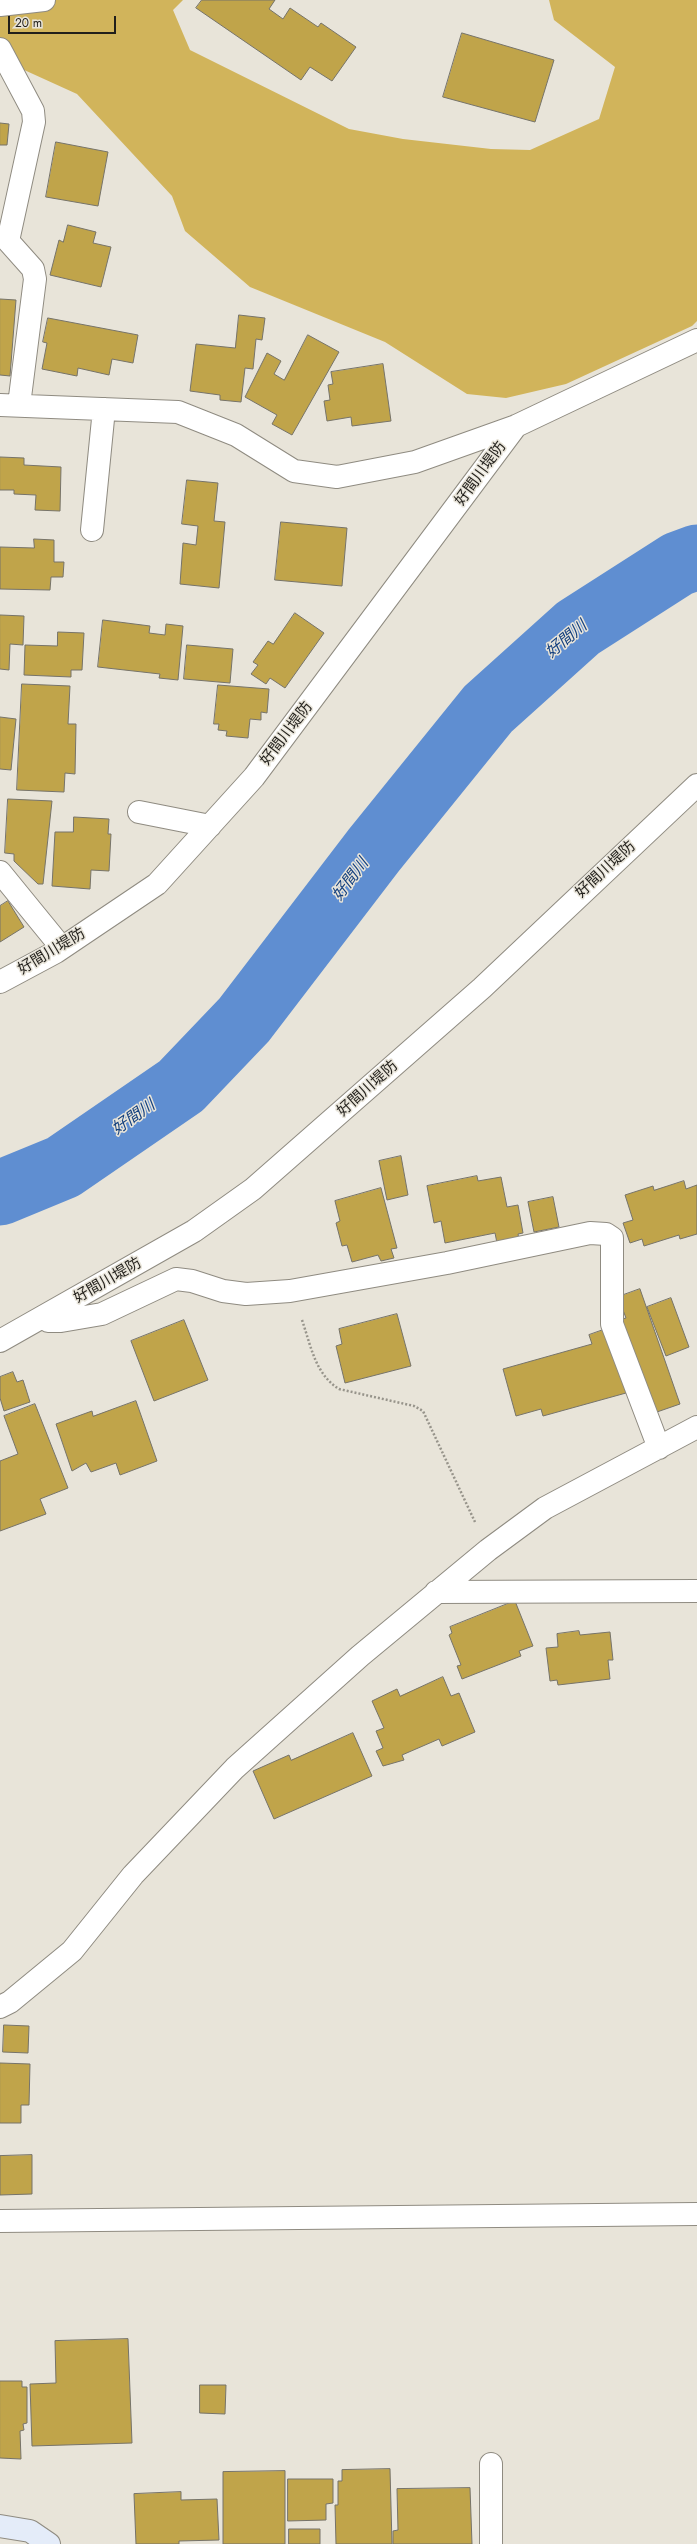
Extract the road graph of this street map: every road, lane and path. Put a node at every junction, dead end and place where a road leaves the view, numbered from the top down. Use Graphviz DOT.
graph roads {
  1 [pos="44,0"];
  2 [pos="0,5"];
  3 [pos="0,49"];
  4 [pos="697,340"];
  5 [pos="9,405"];
  6 [pos="104,409"];
  7 [pos="516,426"];
  8 [pos="92,530"];
  9 [pos="697,785"];
  10 [pos="139,812"];
  11 [pos="210,826"];
  12 [pos="0,872"];
  13 [pos="62,948"];
  14 [pos="0,982"];
  15 [pos="292,1290"];
  16 [pos="43,1317"];
  17 [pos="0,1341"];
  18 [pos="697,1427"];
  19 [pos="659,1448"];
  20 [pos="488,1550"];
  21 [pos="697,1591"];
  22 [pos="436,1592"];
  23 [pos="0,2007"];
  24 [pos="697,2214"];
  25 [pos="0,2221"];
  26 [pos="491,2464"];
  27 [pos="0,2526"];
  28 [pos="49,2544"];
  29 [pos="491,2544"];
  1 -- 2 [label="street"];
  3 -- 5 [label="street"];
  4 -- 7 [label="street"];
  5 -- 6 [label="street"];
  6 -- 7 [label="street"];
  6 -- 8 [label="street"];
  7 -- 11 [label="street, 好間川堤防"];
  9 -- 16 [label="street, 好間川堤防"];
  10 -- 11 [label="street"];
  11 -- 13 [label="street, 好間川堤防"];
  12 -- 13 [label="street"];
  13 -- 14 [label="street, 好間川堤防"];
  15 -- 16 [label="street"];
  15 -- 19 [label="street"];
  15 -- 20 [label="path"];
  16 -- 17 [label="street, 好間川堤防"];
  18 -- 19 [label="street"];
  19 -- 20 [label="street"];
  20 -- 22 [label="street"];
  21 -- 22 [label="street"];
  22 -- 23 [label="street"];
  24 -- 25 [label="street"];
  26 -- 29 [label="street"];
  27 -- 28 [label="street"];
}
